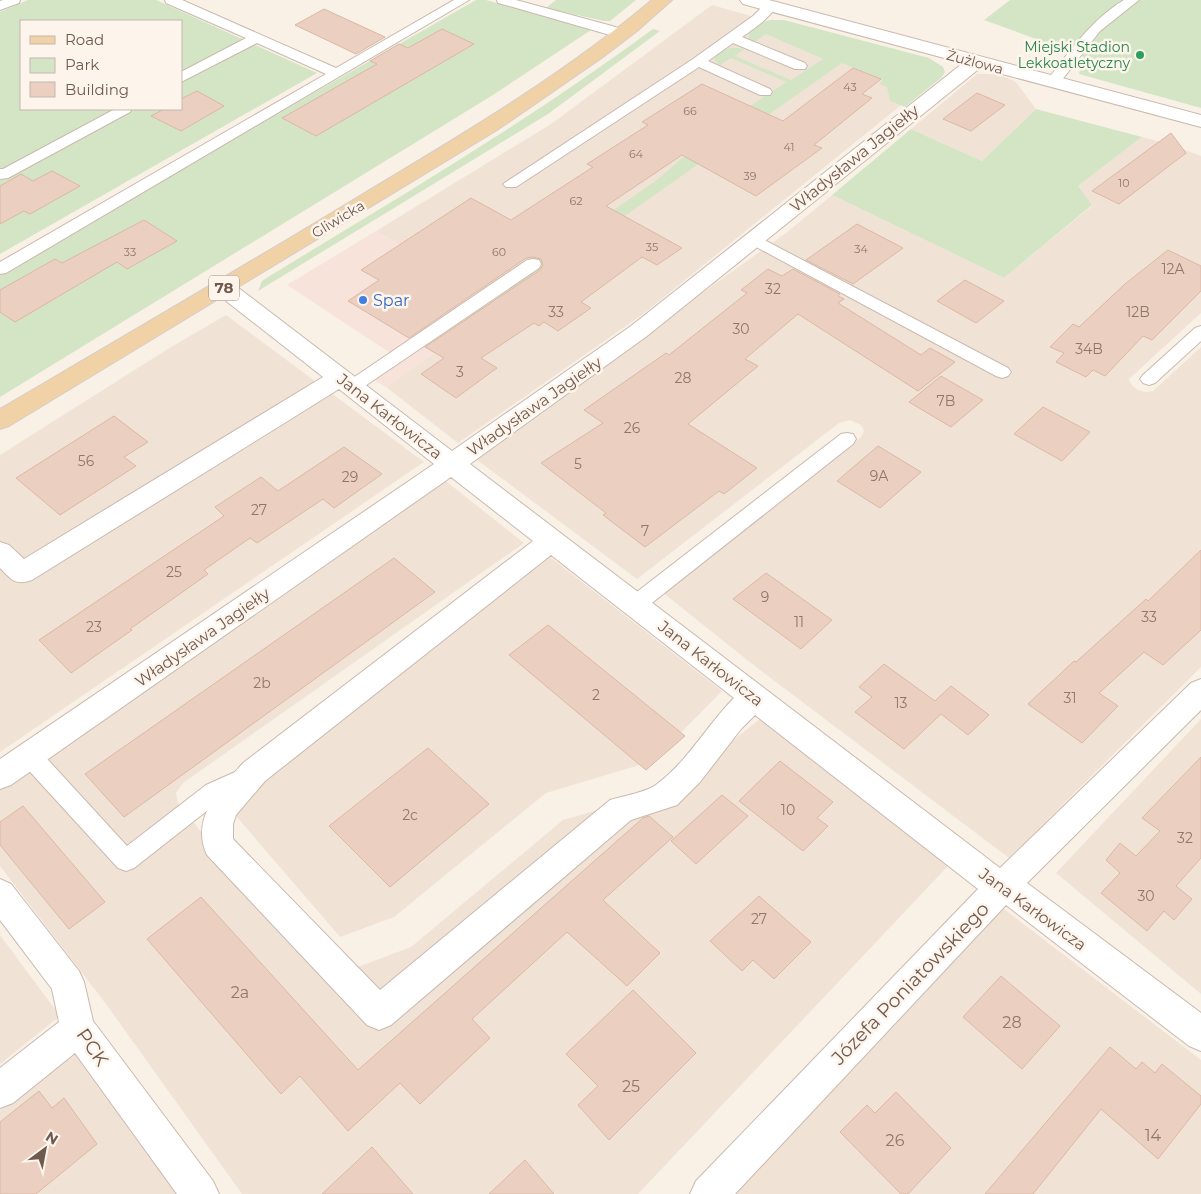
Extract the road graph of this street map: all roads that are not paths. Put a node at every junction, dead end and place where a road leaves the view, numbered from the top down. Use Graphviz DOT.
graph roads {
  1 [pos="14,0"];
  2 [pos="171,0"];
  3 [pos="463,0"];
  4 [pos="503,0"];
  5 [pos="664,0"];
  6 [pos="749,0"];
  7 [pos="1133,0"];
  8 [pos="0,6"];
  9 [pos="771,6"];
  10 [pos="622,34"];
  11 [pos="256,38"];
  12 [pos="732,38"];
  13 [pos="698,62"];
  14 [pos="976,62"];
  15 [pos="800,66"];
  16 [pos="335,73"];
  17 [pos="182,77"];
  18 [pos="1053,82"];
  19 [pos="765,92"];
  20 [pos="123,110"];
  21 [pos="1201,121"];
  22 [pos="0,173"];
  23 [pos="511,184"];
  24 [pos="753,239"];
  25 [pos="533,264"];
  26 [pos="0,268"];
  27 [pos="224,288"];
  28 [pos="1201,332"];
  29 [pos="1002,372"];
  30 [pos="1149,378"];
  31 [pos="347,382"];
  32 [pos="0,420"];
  33 [pos="846,439"];
  34 [pos="452,464"];
  35 [pos="552,540"];
  36 [pos="0,552"];
  37 [pos="636,604"];
  38 [pos="1201,691"];
  39 [pos="755,696"];
  40 [pos="30,756"];
  41 [pos="254,772"];
  42 [pos="0,776"];
  43 [pos="1003,886"];
  44 [pos="0,894"];
  45 [pos="78,1029"];
  46 [pos="1201,1034"];
  47 [pos="0,1090"];
  48 [pos="200,1194"];
  49 [pos="708,1194"];
  1 -- 8 [label="lane"];
  2 -- 11 [label="lane"];
  3 -- 16 [label="lane"];
  4 -- 10 [label="lane"];
  5 -- 10 [label="main road, Gliwicka / 78"];
  6 -- 9 [label="street, Żużlowa"];
  7 -- 18 [label="lane"];
  9 -- 12 [label="lane"];
  9 -- 14 [label="street, Żużlowa"];
  10 -- 27 [label="main road, Gliwicka / 78"];
  11 -- 16 [label="lane"];
  11 -- 17 [label="lane"];
  12 -- 13 [label="lane"];
  12 -- 15 [label="lane"];
  13 -- 19 [label="lane"];
  13 -- 23 [label="lane"];
  14 -- 18 [label="street, Żużlowa"];
  14 -- 24 [label="street, Władysława Jagiełły"];
  16 -- 26 [label="lane"];
  18 -- 21 [label="street, Żużlowa"];
  20 -- 22 [label="lane"];
  24 -- 29 [label="lane"];
  24 -- 34 [label="street, Władysława Jagiełły"];
  25 -- 31 [label="lane"];
  27 -- 31 [label="street, Jana Karłowicza"];
  27 -- 32 [label="main road, Gliwicka / 78"];
  28 -- 30 [label="lane"];
  31 -- 34 [label="street, Jana Karłowicza"];
  31 -- 36 [label="street"];
  33 -- 37 [label="lane"];
  34 -- 35 [label="street, Jana Karłowicza"];
  34 -- 40 [label="street, Władysława Jagiełły"];
  35 -- 37 [label="street, Jana Karłowicza"];
  35 -- 41 [label="street"];
  37 -- 39 [label="street, Jana Karłowicza"];
  38 -- 43 [label="street, Józefa Poniatowskiego"];
  39 -- 41 [label="street"];
  39 -- 43 [label="street, Jana Karłowicza"];
  40 -- 41 [label="lane"];
  40 -- 42 [label="street, Władysława Jagiełły"];
  43 -- 46 [label="street, Jana Karłowicza"];
  43 -- 49 [label="street, Józefa Poniatowskiego"];
  44 -- 45 [label="street, PCK"];
  45 -- 47 [label="street"];
  45 -- 48 [label="street, PCK"];
}
